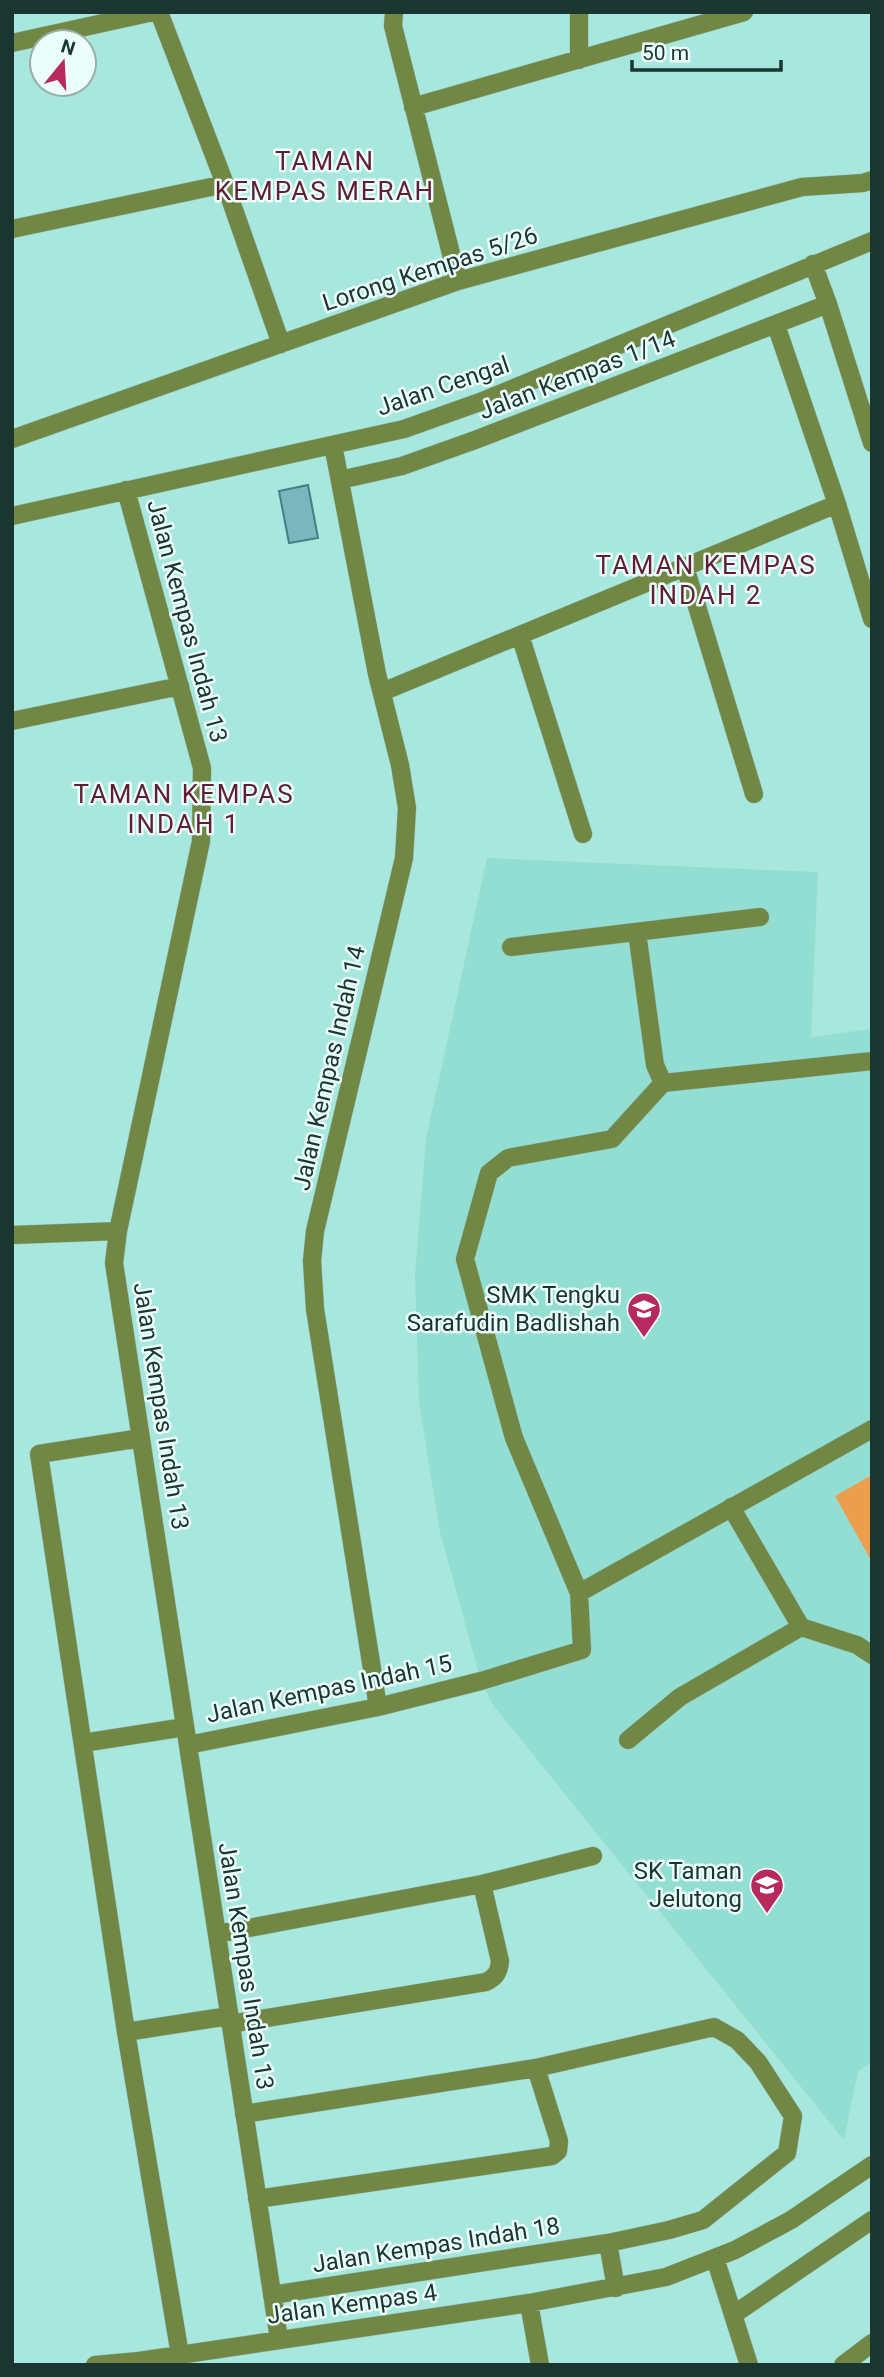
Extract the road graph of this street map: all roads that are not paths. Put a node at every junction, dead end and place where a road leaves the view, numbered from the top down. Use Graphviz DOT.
graph roads {
  1 [pos="153,12"];
  2 [pos="159,12"];
  3 [pos="394,12"];
  4 [pos="579,12"];
  5 [pos="744,12"];
  6 [pos="12,43"];
  7 [pos="579,60"];
  8 [pos="413,107"];
  9 [pos="872,180"];
  10 [pos="225,184"];
  11 [pos="12,229"];
  12 [pos="872,241"];
  13 [pos="813,264"];
  14 [pos="458,281"];
  15 [pos="828,304"];
  16 [pos="776,325"];
  17 [pos="281,344"];
  18 [pos="12,439"];
  19 [pos="872,443"];
  20 [pos="333,445"];
  21 [pos="340,480"];
  22 [pos="126,490"];
  23 [pos="837,504"];
  24 [pos="12,516"];
  25 [pos="685,567"];
  26 [pos="872,619"];
  27 [pos="520,635"];
  28 [pos="180,686"];
  29 [pos="382,692"];
  30 [pos="12,721"];
  31 [pos="754,794"];
  32 [pos="583,834"];
  33 [pos="760,917"];
  34 [pos="637,932"];
  35 [pos="511,947"];
  36 [pos="872,1061"];
  37 [pos="663,1083"];
  38 [pos="118,1231"];
  39 [pos="12,1235"];
  40 [pos="872,1429"];
  41 [pos="141,1438"];
  42 [pos="731,1507"];
  43 [pos="579,1593"];
  44 [pos="801,1628"];
  45 [pos="872,1655"];
  46 [pos="378,1707"];
  47 [pos="185,1727"];
  48 [pos="628,1740"];
  49 [pos="83,1743"];
  50 [pos="188,1745"];
  51 [pos="593,1856"];
  52 [pos="482,1884"];
  53 [pos="217,1934"];
  54 [pos="230,2020"];
  55 [pos="126,2032"];
  56 [pos="537,2068"];
  57 [pos="244,2114"];
  58 [pos="872,2165"];
  59 [pos="257,2199"];
  60 [pos="872,2220"];
  61 [pos="608,2243"];
  62 [pos="715,2258"];
  63 [pos="615,2288"];
  64 [pos="272,2295"];
  65 [pos="529,2303"];
  66 [pos="733,2315"];
  67 [pos="279,2339"];
  68 [pos="872,2343"];
  69 [pos="180,2355"];
  70 [pos="95,2365"];
  71 [pos="540,2365"];
  72 [pos="749,2365"];
  73 [pos="843,2365"];
  1 -- 6 [label="street"];
  2 -- 10 [label="street"];
  3 -- 8 [label="street"];
  4 -- 7 [label="street"];
  5 -- 7 [label="street"];
  7 -- 8 [label="street"];
  8 -- 14 [label="street"];
  9 -- 14 [label="street, Lorong Kempas 5/26"];
  10 -- 11 [label="street"];
  10 -- 17 [label="street"];
  12 -- 13 [label="street, Jalan Cengal"];
  13 -- 15 [label="street"];
  13 -- 20 [label="street, Jalan Cengal"];
  14 -- 17 [label="street, Lorong Kempas 5/26"];
  15 -- 16 [label="street, Jalan Kempas 1/14"];
  15 -- 19 [label="street"];
  16 -- 21 [label="street, Jalan Kempas 1/14"];
  16 -- 23 [label="street"];
  17 -- 18 [label="street, Lorong Kempas 5/26"];
  20 -- 21 [label="street, Jalan Kempas Indah 14"];
  20 -- 22 [label="street, Jalan Cengal"];
  21 -- 29 [label="street, Jalan Kempas Indah 14"];
  22 -- 24 [label="street, Jalan Cengal"];
  22 -- 28 [label="street, Jalan Kempas Indah 13"];
  23 -- 25 [label="street"];
  23 -- 26 [label="street"];
  25 -- 27 [label="street"];
  25 -- 31 [label="street"];
  27 -- 29 [label="street"];
  27 -- 32 [label="street"];
  28 -- 30 [label="street"];
  28 -- 38 [label="street, Jalan Kempas Indah 13"];
  29 -- 46 [label="street, Jalan Kempas Indah 14"];
  33 -- 34 [label="street"];
  34 -- 35 [label="street"];
  34 -- 37 [label="street"];
  36 -- 37 [label="street"];
  37 -- 43 [label="street"];
  38 -- 39 [label="street"];
  38 -- 41 [label="street, Jalan Kempas Indah 13"];
  40 -- 42 [label="street"];
  41 -- 47 [label="street, Jalan Kempas Indah 13"];
  41 -- 49 [label="street"];
  42 -- 43 [label="street"];
  42 -- 44 [label="street"];
  43 -- 46 [label="street, Jalan Kempas Indah 15"];
  44 -- 45 [label="street"];
  44 -- 48 [label="street"];
  46 -- 50 [label="street, Jalan Kempas Indah 15"];
  47 -- 49 [label="street"];
  47 -- 50 [label="street, Jalan Kempas Indah 13"];
  49 -- 55 [label="street"];
  50 -- 53 [label="street, Jalan Kempas Indah 13"];
  51 -- 52 [label="street"];
  52 -- 53 [label="street"];
  52 -- 54 [label="street"];
  53 -- 54 [label="street, Jalan Kempas Indah 13"];
  54 -- 55 [label="street"];
  54 -- 57 [label="street, Jalan Kempas Indah 13"];
  55 -- 69 [label="street"];
  56 -- 57 [label="street"];
  56 -- 59 [label="street"];
  56 -- 61 [label="street, Jalan Kempas Indah 18"];
  57 -- 59 [label="street, Jalan Kempas Indah 13"];
  58 -- 62 [label="street, Jalan Kempas 4"];
  59 -- 64 [label="street, Jalan Kempas Indah 13"];
  60 -- 66 [label="street"];
  61 -- 63 [label="street"];
  61 -- 64 [label="street, Jalan Kempas Indah 18"];
  62 -- 63 [label="street, Jalan Kempas 4"];
  62 -- 66 [label="street"];
  63 -- 65 [label="street, Jalan Kempas 4"];
  64 -- 67 [label="street, Jalan Kempas Indah 13"];
  65 -- 67 [label="street, Jalan Kempas 4"];
  65 -- 71 [label="street"];
  66 -- 72 [label="street"];
  67 -- 69 [label="street, Jalan Kempas 4"];
  68 -- 73 [label="street"];
  69 -- 70 [label="street, Jalan Kempas 4"];
}
